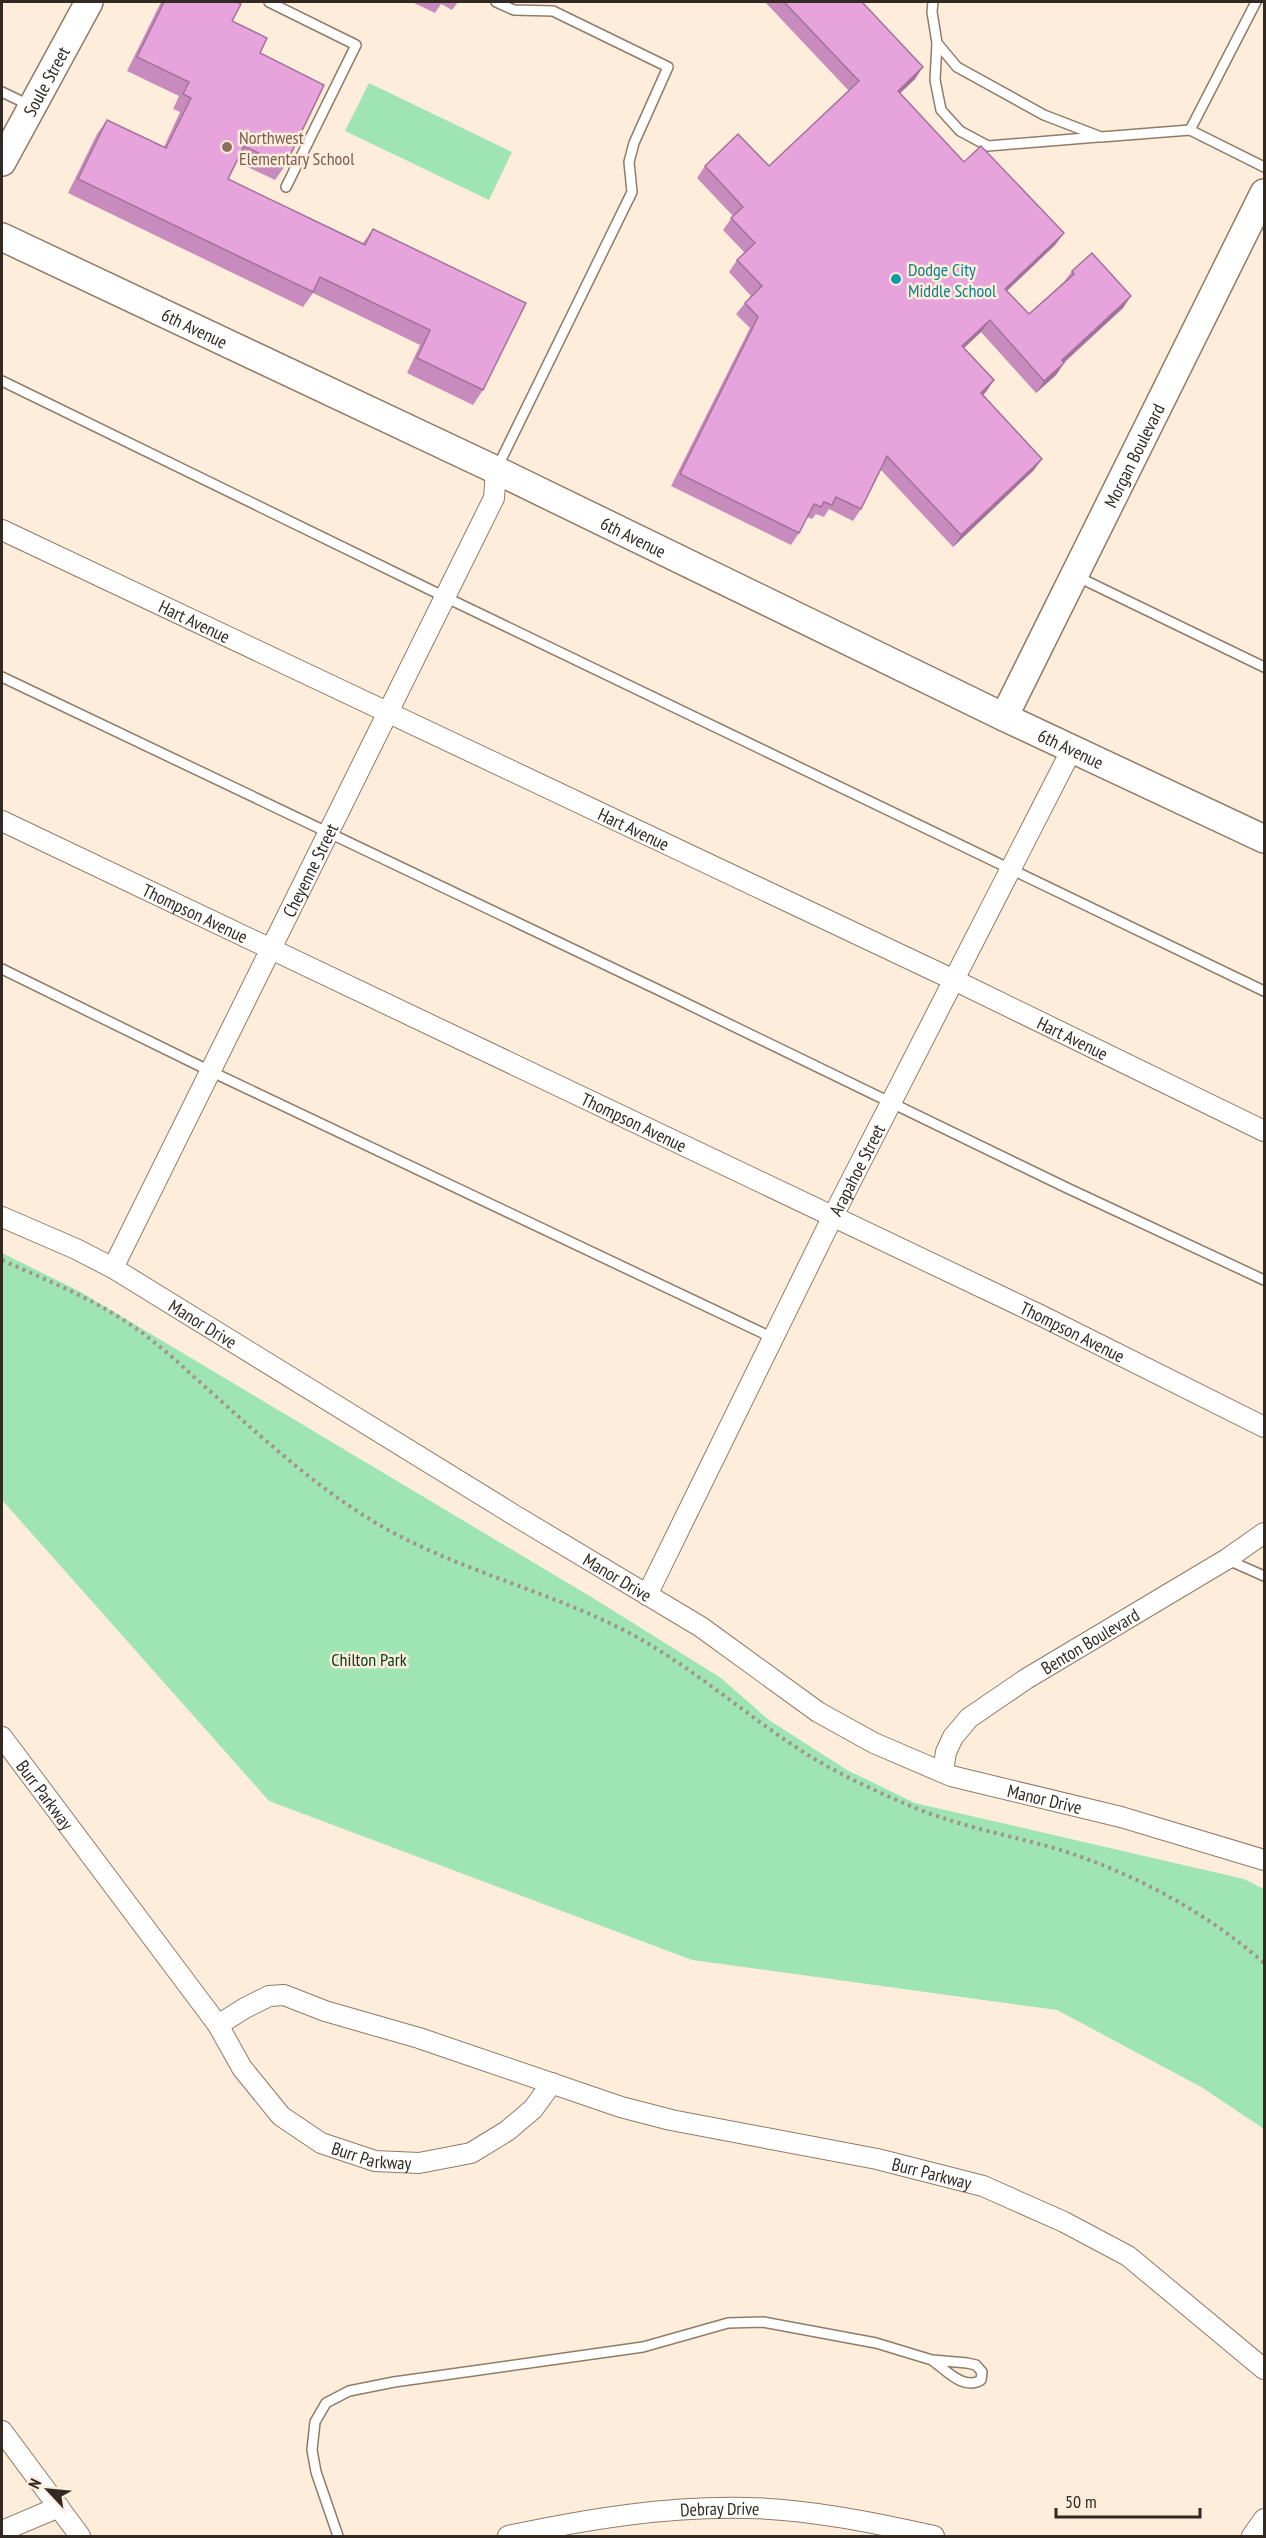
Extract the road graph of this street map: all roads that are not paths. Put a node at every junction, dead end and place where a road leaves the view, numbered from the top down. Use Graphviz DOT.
graph roads {
  1 [pos="89,2"];
  2 [pos="269,2"];
  3 [pos="496,2"];
  4 [pos="537,2"];
  5 [pos="933,2"];
  6 [pos="1256,2"];
  7 [pos="532,11"];
  8 [pos="937,43"];
  9 [pos="2,92"];
  10 [pos="31,106"];
  11 [pos="1190,130"];
  12 [pos="1101,137"];
  13 [pos="2,162"];
  14 [pos="1264,167"];
  15 [pos="286,187"];
  16 [pos="1264,193"];
  17 [pos="2,237"];
  18 [pos="2,381"];
  19 [pos="496,470"];
  20 [pos="2,530"];
  21 [pos="1074,575"];
  22 [pos="445,597"];
  23 [pos="1264,667"];
  24 [pos="2,677"];
  25 [pos="388,712"];
  26 [pos="1004,717"];
  27 [pos="1072,749"];
  28 [pos="2,821"];
  29 [pos="327,833"];
  30 [pos="1264,839"];
  31 [pos="1012,868"];
  32 [pos="270,951"];
  33 [pos="2,969"];
  34 [pos="954,980"];
  35 [pos="1264,991"];
  36 [pos="210,1071"];
  37 [pos="891,1102"];
  38 [pos="1264,1131"];
  39 [pos="2,1217"];
  40 [pos="832,1218"];
  41 [pos="113,1268"];
  42 [pos="1264,1280"];
  43 [pos="773,1338"];
  44 [pos="1264,1427"];
  45 [pos="1264,1533"];
  46 [pos="1227,1559"];
  47 [pos="1264,1576"];
  48 [pos="647,1595"];
  49 [pos="2,1737"];
  50 [pos="943,1771"];
  51 [pos="1264,1860"];
  52 [pos="219,2025"];
  53 [pos="552,2083"];
  54 [pos="933,2360"];
  55 [pos="1264,2369"];
  56 [pos="2,2431"];
  57 [pos="59,2508"];
  58 [pos="1264,2519"];
  59 [pos="2,2531"];
  60 [pos="80,2536"];
  61 [pos="338,2536"];
  62 [pos="508,2536"];
  63 [pos="934,2536"];
  64 [pos="1252,2536"];
  1 -- 10 [label="street, Soule Street"];
  2 -- 15 [label="lane"];
  3 -- 7 [label="lane"];
  4 -- 7 [label="lane"];
  5 -- 8 [label="lane"];
  6 -- 11 [label="lane"];
  7 -- 19 [label="lane"];
  8 -- 12 [label="lane"];
  8 -- 12 [label="lane"];
  9 -- 10 [label="lane"];
  10 -- 13 [label="street, Soule Street"];
  11 -- 12 [label="lane"];
  11 -- 14 [label="lane"];
  16 -- 21 [label="street, Morgan Boulevard"];
  17 -- 19 [label="street, 6th Avenue"];
  18 -- 22 [label="lane"];
  19 -- 22 [label="street, Cheyenne Street"];
  19 -- 26 [label="street, 6th Avenue"];
  20 -- 25 [label="street, Hart Avenue"];
  21 -- 23 [label="lane"];
  21 -- 26 [label="street, Morgan Boulevard"];
  22 -- 25 [label="street, Cheyenne Street"];
  22 -- 31 [label="lane"];
  24 -- 29 [label="lane"];
  25 -- 29 [label="street, Cheyenne Street"];
  25 -- 34 [label="street, Hart Avenue"];
  26 -- 27 [label="street, 6th Avenue"];
  27 -- 30 [label="street, 6th Avenue"];
  27 -- 31 [label="street, Arapahoe Street"];
  28 -- 32 [label="street, Thompson Avenue"];
  29 -- 32 [label="street, Cheyenne Street"];
  29 -- 37 [label="lane"];
  31 -- 34 [label="street, Arapahoe Street"];
  31 -- 35 [label="lane"];
  32 -- 36 [label="street, Cheyenne Street"];
  32 -- 40 [label="street, Thompson Avenue"];
  33 -- 36 [label="lane"];
  34 -- 37 [label="street, Arapahoe Street"];
  34 -- 38 [label="street, Hart Avenue"];
  36 -- 41 [label="street, Cheyenne Street"];
  36 -- 43 [label="lane"];
  37 -- 40 [label="street, Arapahoe Street"];
  37 -- 42 [label="lane"];
  39 -- 41 [label="street, Manor Drive"];
  40 -- 43 [label="street, Arapahoe Street"];
  40 -- 44 [label="street, Thompson Avenue"];
  41 -- 48 [label="street, Manor Drive"];
  43 -- 48 [label="street, Arapahoe Street"];
  45 -- 46 [label="street, Benton Boulevard"];
  46 -- 47 [label="lane"];
  46 -- 50 [label="street, Benton Boulevard"];
  48 -- 50 [label="street, Manor Drive"];
  49 -- 52 [label="street, Burr Parkway"];
  50 -- 51 [label="street, Manor Drive"];
  52 -- 53 [label="street, Burr Parkway"];
  52 -- 53 [label="street, Burr Parkway"];
  53 -- 55 [label="street, Burr Parkway"];
  54 -- 54 [label="lane"];
  54 -- 61 [label="lane"];
  56 -- 57 [label="street"];
  57 -- 59 [label="street"];
  57 -- 60 [label="street"];
  58 -- 64 [label="street"];
  62 -- 63 [label="street, Debray Drive"];
}
